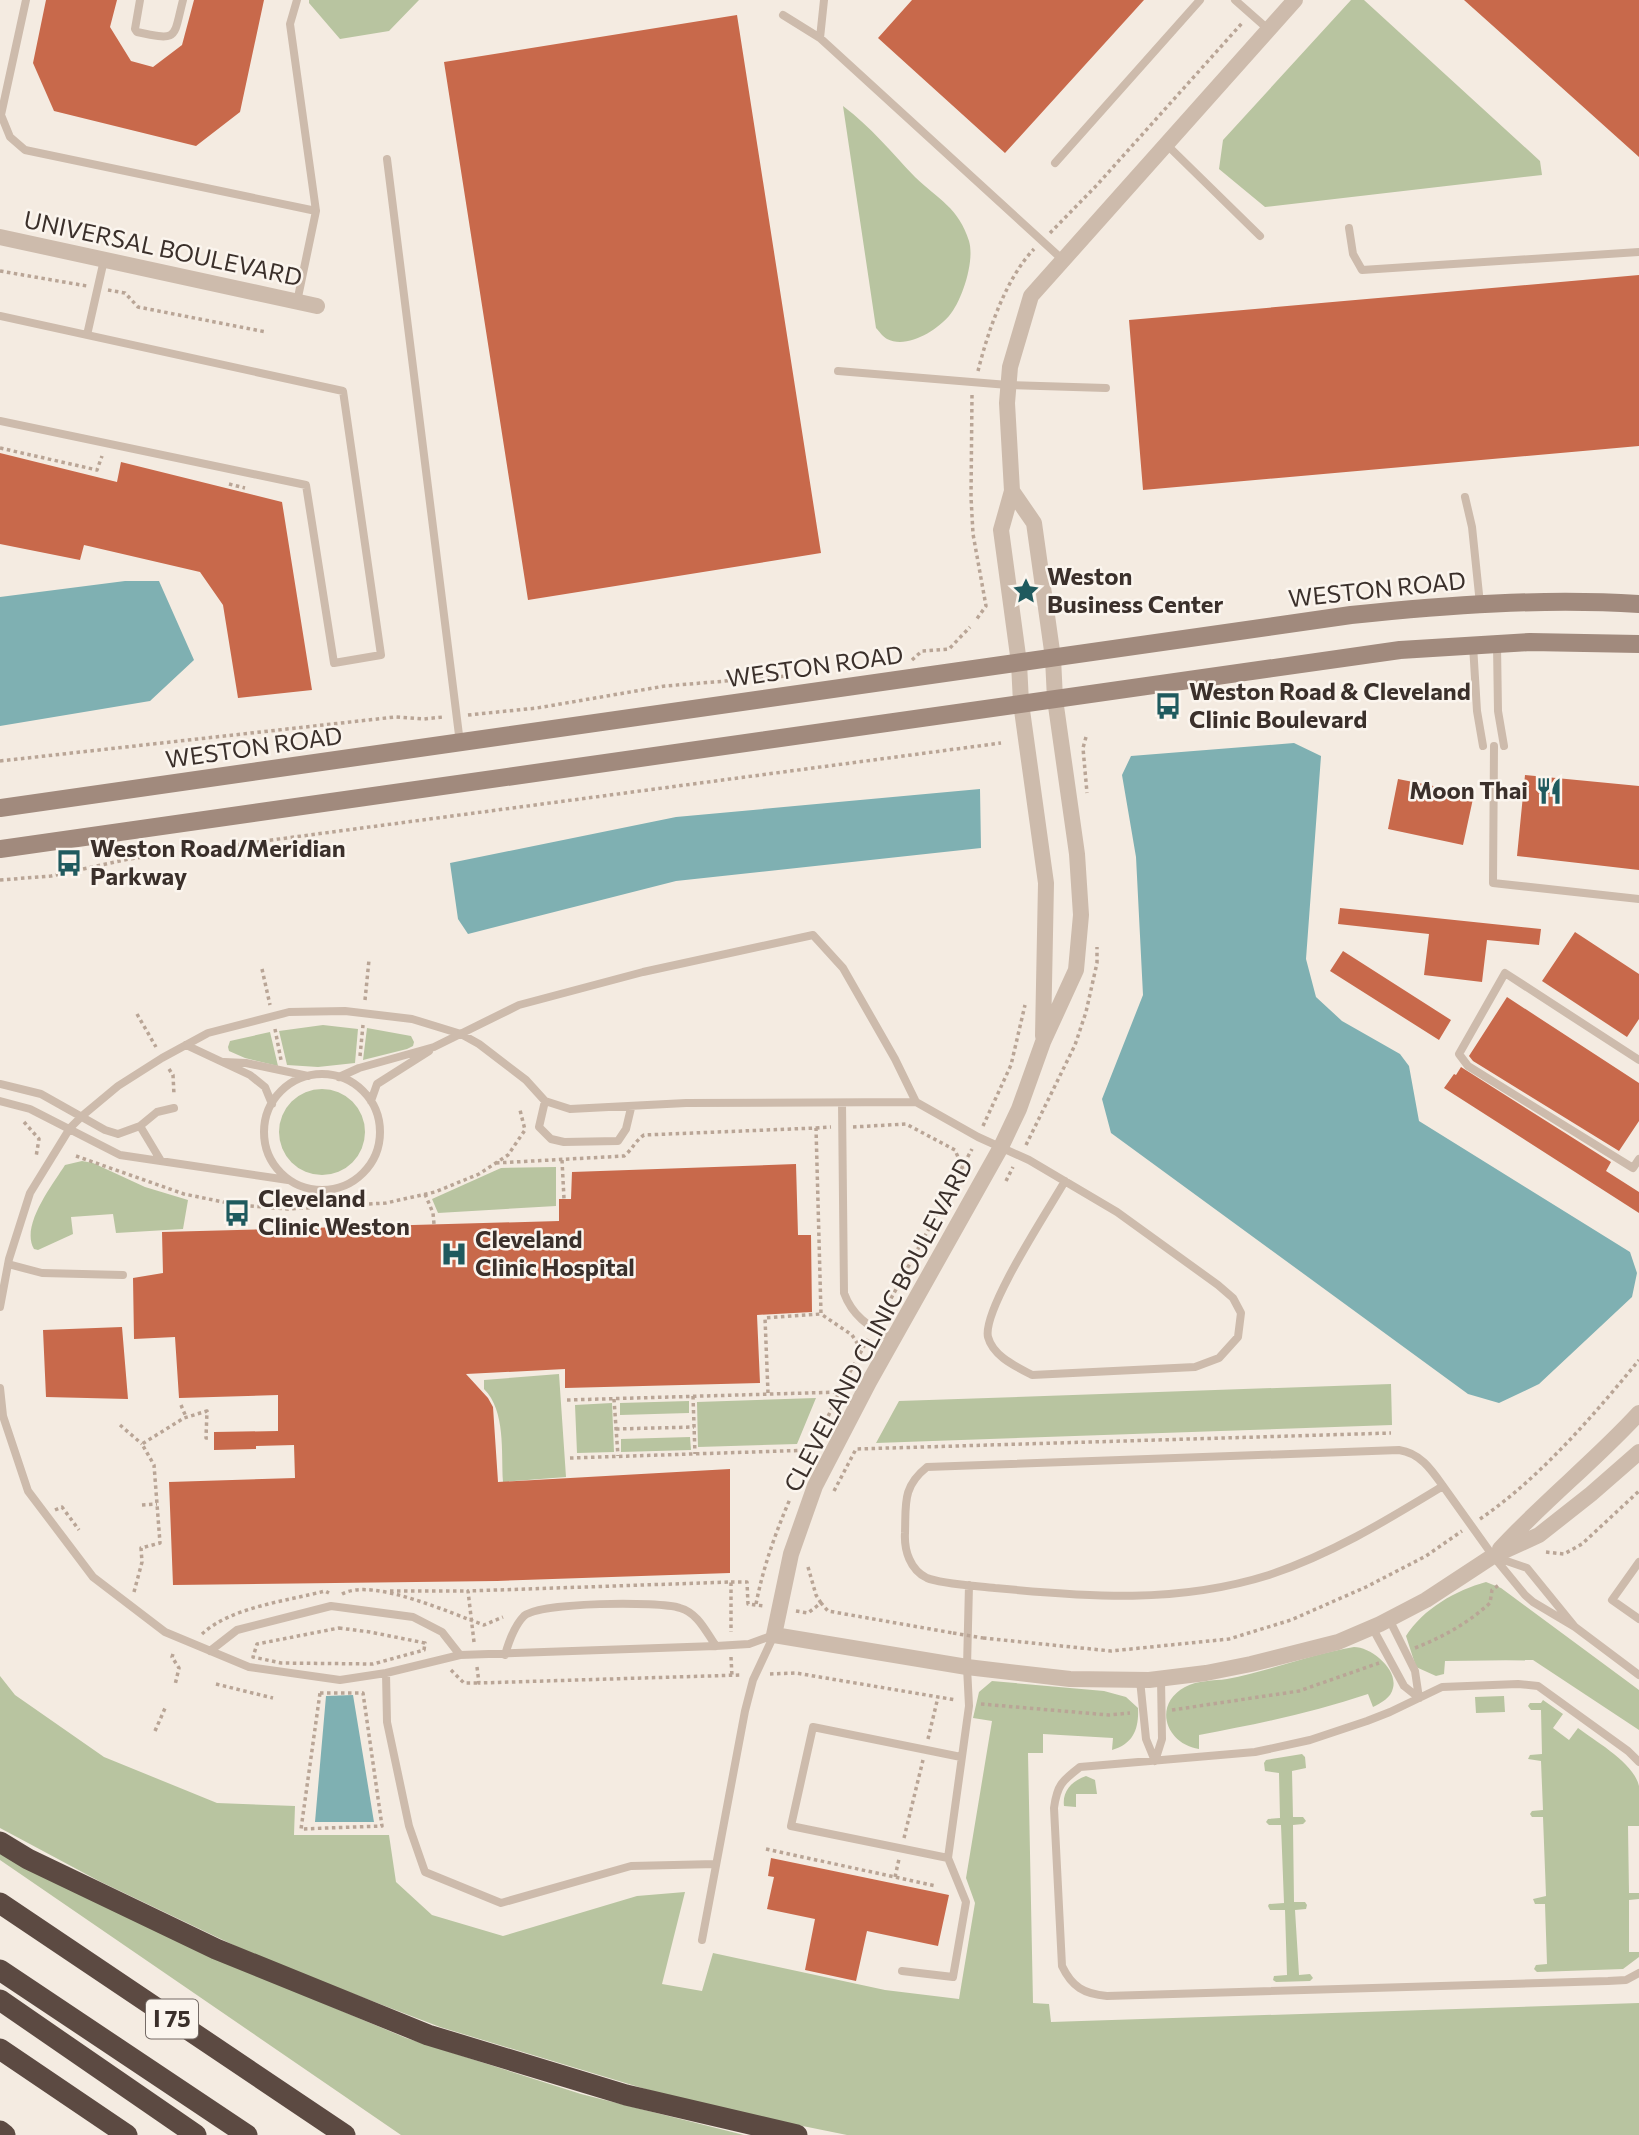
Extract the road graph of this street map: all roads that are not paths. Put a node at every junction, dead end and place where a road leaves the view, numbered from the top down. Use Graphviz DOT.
graph roads {
  1 [pos="26,0"];
  2 [pos="140,0"];
  3 [pos="183,0"];
  4 [pos="296,0"];
  5 [pos="824,0"];
  6 [pos="1200,0"];
  7 [pos="1235,0"];
  8 [pos="1295,0"];
  9 [pos="783,15"];
  10 [pos="1269,30"];
  11 [pos="820,38"];
  12 [pos="1166,144"];
  13 [pos="387,159"];
  14 [pos="1055,163"];
  15 [pos="316,211"];
  16 [pos="1349,228"];
  17 [pos="1260,236"];
  18 [pos="0,237"];
  19 [pos="1639,252"];
  20 [pos="104,260"];
  21 [pos="1063,260"];
  22 [pos="297,302"];
  23 [pos="317,306"];
  24 [pos="0,316"];
  25 [pos="87,335"];
  26 [pos="838,371"];
  27 [pos="1008,385"];
  28 [pos="1106,388"];
  29 [pos="0,422"];
  30 [pos="1012,491"];
  31 [pos="1465,497"];
  32 [pos="1480,604"];
  33 [pos="1639,604"];
  34 [pos="1497,644"];
  35 [pos="1639,644"];
  36 [pos="1474,645"];
  37 [pos="1053,658"];
  38 [pos="1019,663"];
  39 [pos="1055,699"];
  40 [pos="1021,703"];
  41 [pos="460,743"];
  42 [pos="1483,746"];
  43 [pos="1494,746"];
  44 [pos="1504,746"];
  45 [pos="0,808"];
  46 [pos="0,849"];
  47 [pos="1639,899"];
  48 [pos="461,1034"];
  49 [pos="1043,1042"];
  50 [pos="186,1045"];
  51 [pos="434,1047"];
  52 [pos="1639,1060"];
  53 [pos="221,1062"];
  54 [pos="310,1076"];
  55 [pos="339,1077"];
  56 [pos="0,1084"];
  57 [pos="0,1101"];
  58 [pos="371,1101"];
  59 [pos="545,1101"];
  60 [pos="916,1102"];
  61 [pos="842,1103"];
  62 [pos="272,1104"];
  63 [pos="174,1108"];
  64 [pos="631,1108"];
  65 [pos="82,1116"];
  66 [pos="140,1126"];
  67 [pos="70,1128"];
  68 [pos="1001,1147"];
  69 [pos="1639,1159"];
  70 [pos="161,1161"];
  71 [pos="289,1180"];
  72 [pos="1065,1181"];
  73 [pos="8,1264"];
  74 [pos="123,1275"];
  75 [pos="0,1307"];
  76 [pos="893,1340"];
  77 [pos="0,1388"];
  78 [pos="1639,1413"];
  79 [pos="1639,1452"];
  80 [pos="1443,1486"];
  81 [pos="1493,1556"];
  82 [pos="1639,1562"];
  83 [pos="969,1585"];
  84 [pos="1389,1619"];
  85 [pos="1639,1619"];
  86 [pos="1372,1627"];
  87 [pos="1575,1627"];
  88 [pos="774,1635"];
  89 [pos="716,1646"];
  90 [pos="210,1651"];
  91 [pos="460,1655"];
  92 [pos="505,1655"];
  93 [pos="967,1667"];
  94 [pos="386,1673"];
  95 [pos="1639,1675"];
  96 [pos="1161,1679"];
  97 [pos="1140,1680"];
  98 [pos="1419,1698"];
  99 [pos="961,1757"];
  100 [pos="1155,1761"];
  101 [pos="1639,1762"];
  102 [pos="0,1842"];
  103 [pos="948,1858"];
  104 [pos="716,1864"];
  105 [pos="0,1903"];
  106 [pos="702,1940"];
  107 [pos="0,1970"];
  108 [pos="902,1971"];
  109 [pos="1639,1973"];
  110 [pos="0,2000"];
  111 [pos="0,2049"];
  112 [pos="0,2131"];
  113 [pos="5,2135"];
  114 [pos="127,2135"];
  115 [pos="196,2135"];
  116 [pos="247,2135"];
  117 [pos="345,2135"];
  118 [pos="797,2135"];
  1 -- 15 [label="lane"];
  2 -- 3 [label="lane"];
  4 -- 15 [label="lane"];
  5 -- 11 [label="lane"];
  6 -- 14 [label="lane"];
  7 -- 10 [label="lane"];
  8 -- 10 [label="street"];
  9 -- 11 [label="lane"];
  10 -- 12 [label="street"];
  11 -- 21 [label="lane"];
  12 -- 17 [label="lane"];
  12 -- 21 [label="street"];
  13 -- 41 [label="lane"];
  15 -- 22 [label="lane"];
  16 -- 19 [label="lane"];
  18 -- 20 [label="street, UNIVERSAL BOULEVARD"];
  20 -- 22 [label="street, UNIVERSAL BOULEVARD"];
  20 -- 25 [label="lane"];
  21 -- 27 [label="street"];
  22 -- 23 [label="street, UNIVERSAL BOULEVARD"];
  24 -- 25 [label="lane"];
  25 -- 29 [label="lane"];
  26 -- 27 [label="lane"];
  27 -- 28 [label="lane"];
  27 -- 30 [label="street"];
  30 -- 37 [label="street, CLEVELAND CLINIC BOULEVARD"];
  30 -- 38 [label="street, CLEVELAND CLINIC BOULEVARD"];
  31 -- 32 [label="lane"];
  32 -- 33 [label="main road, WESTON ROAD"];
  32 -- 37 [label="main road, WESTON ROAD"];
  34 -- 35 [label="main road"];
  34 -- 36 [label="main road"];
  34 -- 44 [label="lane"];
  36 -- 39 [label="main road"];
  36 -- 42 [label="lane"];
  37 -- 38 [label="main road, WESTON ROAD"];
  37 -- 39 [label="street, CLEVELAND CLINIC BOULEVARD"];
  38 -- 40 [label="street, CLEVELAND CLINIC BOULEVARD"];
  38 -- 41 [label="main road, WESTON ROAD"];
  39 -- 40 [label="main road"];
  39 -- 49 [label="street, CLEVELAND CLINIC BOULEVARD"];
  40 -- 46 [label="main road"];
  40 -- 49 [label="street, CLEVELAND CLINIC BOULEVARD"];
  41 -- 45 [label="main road, WESTON ROAD"];
  43 -- 47 [label="lane"];
  48 -- 50 [label="lane"];
  48 -- 51 [label="lane"];
  48 -- 59 [label="lane"];
  48 -- 60 [label="lane"];
  49 -- 68 [label="street, CLEVELAND CLINIC BOULEVARD"];
  50 -- 53 [label="lane"];
  50 -- 65 [label="lane"];
  51 -- 55 [label="lane"];
  51 -- 58 [label="lane"];
  52 -- 69 [label="lane"];
  53 -- 54 [label="lane"];
  53 -- 62 [label="lane"];
  54 -- 55 [label="lane"];
  54 -- 62 [label="lane"];
  55 -- 58 [label="lane"];
  56 -- 65 [label="lane"];
  57 -- 67 [label="lane"];
  58 -- 71 [label="lane"];
  59 -- 64 [label="lane"];
  59 -- 64 [label="lane"];
  60 -- 61 [label="lane"];
  60 -- 68 [label="lane"];
  61 -- 64 [label="lane"];
  61 -- 76 [label="lane"];
  62 -- 71 [label="lane"];
  63 -- 66 [label="lane"];
  65 -- 66 [label="lane"];
  65 -- 67 [label="lane"];
  66 -- 70 [label="lane"];
  67 -- 70 [label="lane"];
  67 -- 73 [label="lane"];
  68 -- 72 [label="lane"];
  68 -- 76 [label="street, CLEVELAND CLINIC BOULEVARD"];
  70 -- 71 [label="lane"];
  72 -- 72 [label="lane"];
  73 -- 74 [label="lane"];
  73 -- 75 [label="lane"];
  76 -- 88 [label="street, CLEVELAND CLINIC BOULEVARD"];
  77 -- 90 [label="lane"];
  78 -- 81 [label="street"];
  79 -- 81 [label="street"];
  80 -- 81 [label="lane"];
  80 -- 83 [label="lane"];
  80 -- 83 [label="lane"];
  81 -- 84 [label="street"];
  81 -- 87 [label="lane"];
  81 -- 87 [label="lane"];
  82 -- 85 [label="lane"];
  83 -- 93 [label="lane"];
  84 -- 86 [label="street"];
  84 -- 98 [label="lane"];
  86 -- 96 [label="street"];
  86 -- 98 [label="lane"];
  87 -- 95 [label="lane"];
  88 -- 89 [label="lane"];
  88 -- 93 [label="street"];
  88 -- 104 [label="lane"];
  89 -- 92 [label="lane"];
  89 -- 92 [label="lane"];
  90 -- 91 [label="lane"];
  90 -- 94 [label="lane"];
  91 -- 92 [label="lane"];
  91 -- 94 [label="lane"];
  93 -- 97 [label="street"];
  93 -- 99 [label="lane"];
  94 -- 104 [label="lane"];
  96 -- 97 [label="street"];
  96 -- 100 [label="lane"];
  97 -- 100 [label="lane"];
  98 -- 100 [label="lane"];
  98 -- 101 [label="lane"];
  99 -- 103 [label="lane"];
  99 -- 103 [label="lane"];
  100 -- 109 [label="lane"];
  102 -- 118 [label="highway"];
  103 -- 108 [label="lane"];
  104 -- 106 [label="lane"];
  105 -- 117 [label="highway, I 75"];
  107 -- 116 [label="highway"];
  110 -- 115 [label="highway"];
  111 -- 114 [label="highway"];
  112 -- 113 [label="highway"];
}
